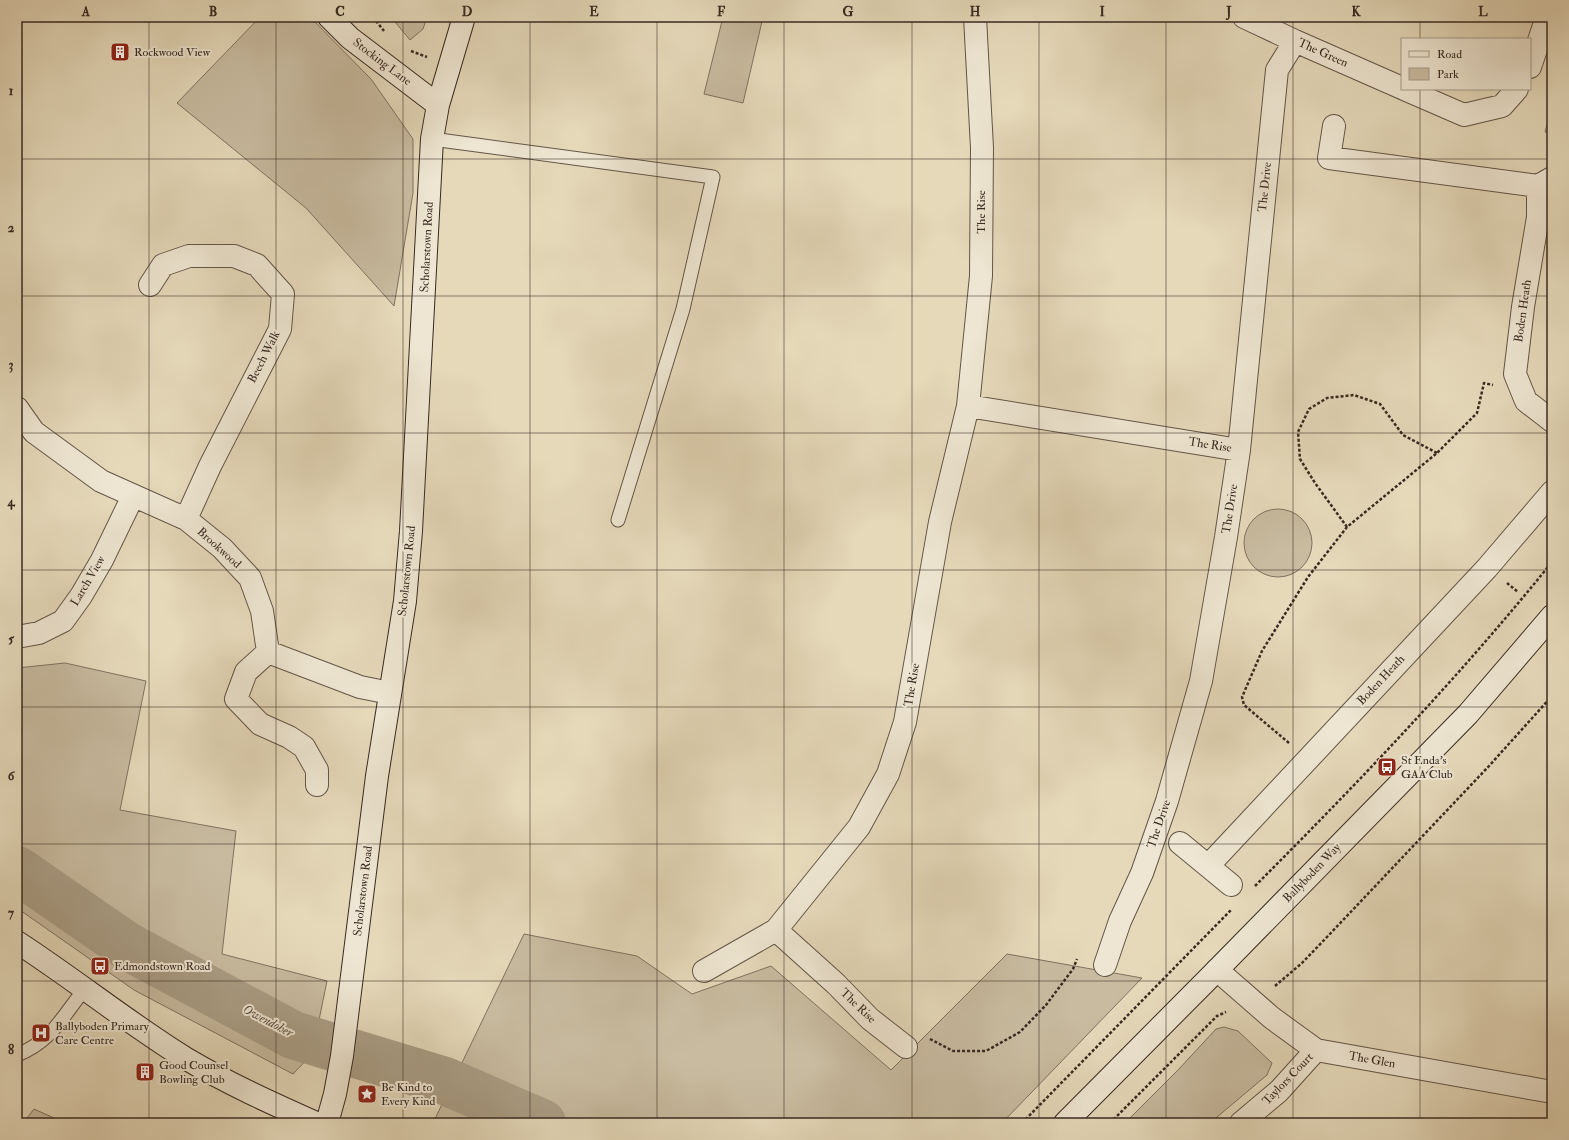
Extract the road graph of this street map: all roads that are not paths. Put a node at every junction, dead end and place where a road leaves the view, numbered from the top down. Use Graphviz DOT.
graph roads {
  1 [pos="329,17"];
  2 [pos="464,17"];
  3 [pos="975,17"];
  4 [pos="1244,17"];
  5 [pos="1547,17"];
  6 [pos="1294,41"];
  7 [pos="1531,64"];
  8 [pos="1401,87"];
  9 [pos="1408,90"];
  10 [pos="1516,90"];
  11 [pos="438,105"];
  12 [pos="1334,126"];
  13 [pos="432,139"];
  14 [pos="1545,182"];
  15 [pos="150,285"];
  16 [pos="968,406"];
  17 [pos="17,408"];
  18 [pos="1552,420"];
  19 [pos="1239,450"];
  20 [pos="1552,492"];
  21 [pos="133,496"];
  22 [pos="186,519"];
  23 [pos="618,520"];
  24 [pos="1552,616"];
  25 [pos="17,638"];
  26 [pos="268,652"];
  27 [pos="390,693"];
  28 [pos="317,786"];
  29 [pos="1180,843"];
  30 [pos="1208,866"];
  31 [pos="1234,895"];
  32 [pos="776,930"];
  33 [pos="17,942"];
  34 [pos="1105,965"];
  35 [pos="1217,970"];
  36 [pos="704,972"];
  37 [pos="84,990"];
  38 [pos="906,1048"];
  39 [pos="1316,1050"];
  40 [pos="17,1055"];
  41 [pos="1552,1092"];
  42 [pos="316,1123"];
  43 [pos="327,1123"];
  44 [pos="1065,1123"];
  45 [pos="1241,1123"];
  1 -- 11 [label="street, Stocking Lane"];
  2 -- 11 [label="street, Scholarstown Road"];
  3 -- 16 [label="street, The Rise"];
  4 -- 6 [label="street, The Green"];
  5 -- 7 [label="street"];
  6 -- 8 [label="street, The Green"];
  6 -- 19 [label="street, The Drive"];
  9 -- 10 [label="street, The Green"];
  11 -- 13 [label="street, Scholarstown Road"];
  12 -- 14 [label="street, Boden Heath"];
  13 -- 23 [label="lane"];
  13 -- 27 [label="street, Scholarstown Road"];
  14 -- 18 [label="street, Boden Heath"];
  15 -- 22 [label="street, Beech Walk"];
  16 -- 19 [label="street, The Rise"];
  16 -- 32 [label="street, The Rise"];
  17 -- 21 [label="street, Brookwood"];
  19 -- 34 [label="street, The Drive"];
  20 -- 30 [label="street, Boden Heath"];
  21 -- 22 [label="street, Brookwood"];
  21 -- 25 [label="street, Larch View"];
  22 -- 26 [label="street, Brookwood"];
  24 -- 35 [label="street, Ballyboden Way"];
  26 -- 27 [label="street"];
  26 -- 28 [label="street"];
  27 -- 43 [label="street, Scholarstown Road"];
  29 -- 30 [label="street"];
  30 -- 31 [label="street"];
  32 -- 36 [label="street, The Rise"];
  32 -- 38 [label="street, The Rise"];
  33 -- 37 [label="street"];
  35 -- 39 [label="street, The Glen"];
  35 -- 44 [label="street, Ballyboden Way"];
  37 -- 40 [label="lane"];
  37 -- 42 [label="street"];
  39 -- 41 [label="street, The Glen"];
  39 -- 45 [label="street, Taylors Court"];
}
